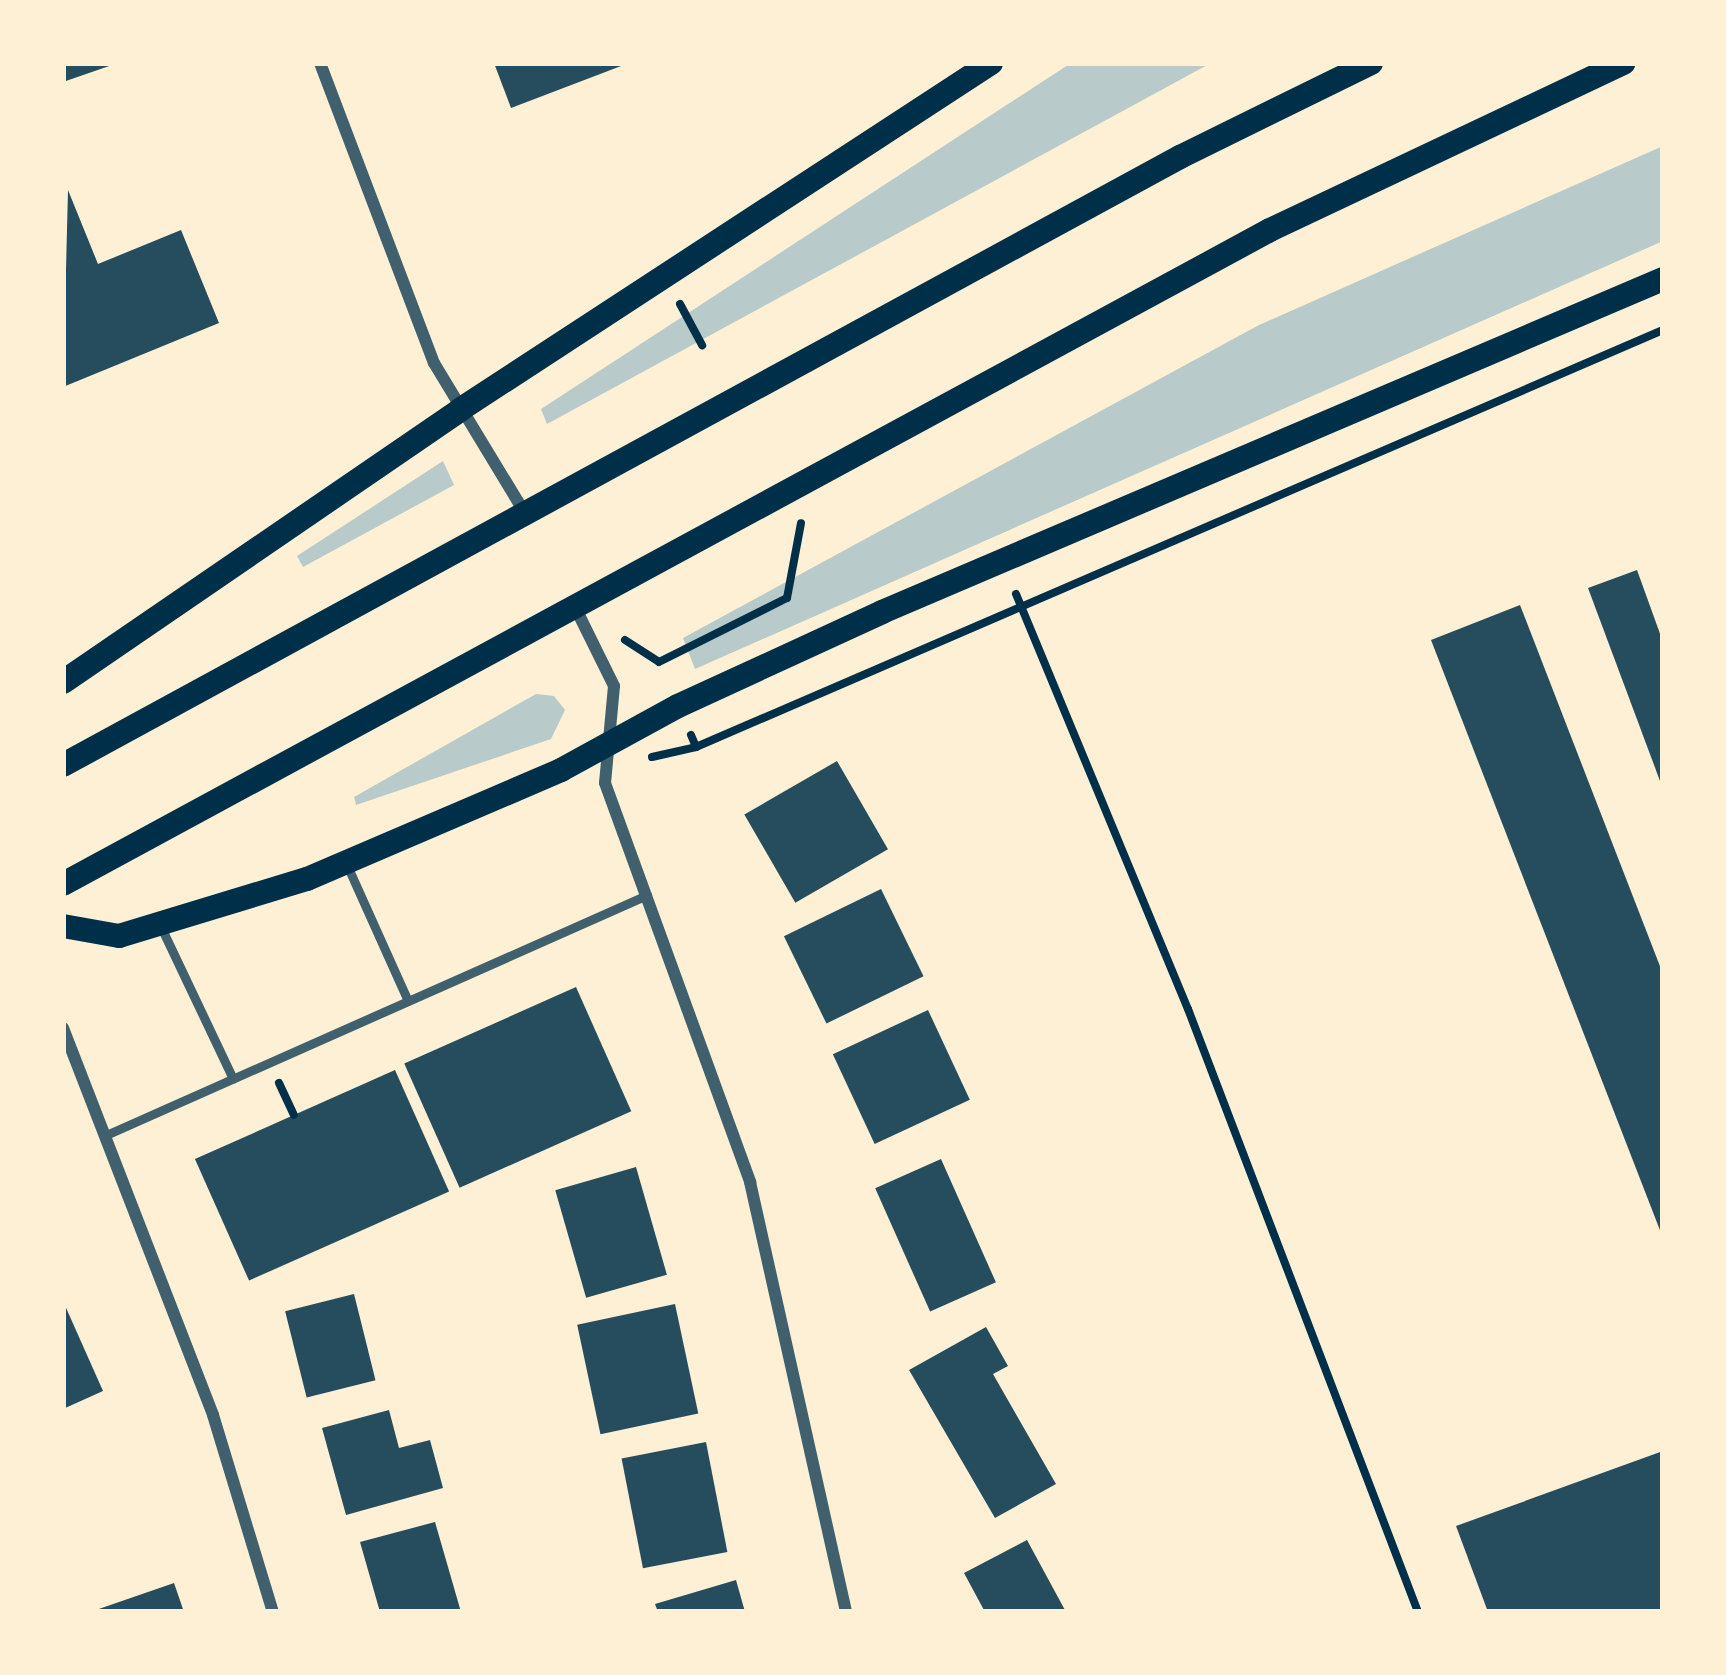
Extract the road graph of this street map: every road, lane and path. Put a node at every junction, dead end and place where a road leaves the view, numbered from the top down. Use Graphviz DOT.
graph roads {
  1 [pos="320,63"];
  2 [pos="991,63"];
  3 [pos="1371,63"];
  4 [pos="1623,63"];
  5 [pos="1663,279"];
  6 [pos="680,304"];
  7 [pos="1663,330"];
  8 [pos="702,344"];
  9 [pos="461,409"];
  10 [pos="526,514"];
  11 [pos="797,557"];
  12 [pos="1016,594"];
  13 [pos="575,607"];
  14 [pos="1023,607"];
  15 [pos="659,662"];
  16 [pos="63,682"];
  17 [pos="691,735"];
  18 [pos="609,745"];
  19 [pos="696,747"];
  20 [pos="661,759"];
  21 [pos="63,765"];
  22 [pos="346,863"];
  23 [pos="63,884"];
  24 [pos="647,895"];
  25 [pos="160,925"];
  26 [pos="63,926"];
  27 [pos="408,1001"];
  28 [pos="63,1028"];
  29 [pos="233,1079"];
  30 [pos="106,1135"];
  31 [pos="273,1612"];
  32 [pos="846,1612"];
  33 [pos="1418,1612"];
  1 -- 9 [label="street"];
  2 -- 9 [label="main road"];
  3 -- 10 [label="main road"];
  4 -- 13 [label="main road"];
  5 -- 18 [label="main road"];
  6 -- 8 [label="path"];
  7 -- 14 [label="path"];
  9 -- 10 [label="street"];
  9 -- 16 [label="main road"];
  10 -- 21 [label="main road"];
  11 -- 15 [label="path"];
  12 -- 14 [label="path"];
  13 -- 18 [label="street"];
  13 -- 23 [label="main road"];
  14 -- 19 [label="path"];
  14 -- 33 [label="path"];
  17 -- 19 [label="path"];
  18 -- 22 [label="main road"];
  18 -- 24 [label="street"];
  19 -- 20 [label="path"];
  22 -- 25 [label="main road"];
  22 -- 27 [label="lane"];
  24 -- 27 [label="lane"];
  24 -- 32 [label="street"];
  25 -- 26 [label="main road"];
  25 -- 29 [label="lane"];
  27 -- 29 [label="lane"];
  28 -- 30 [label="street"];
  29 -- 30 [label="lane"];
  30 -- 31 [label="street"];
}
